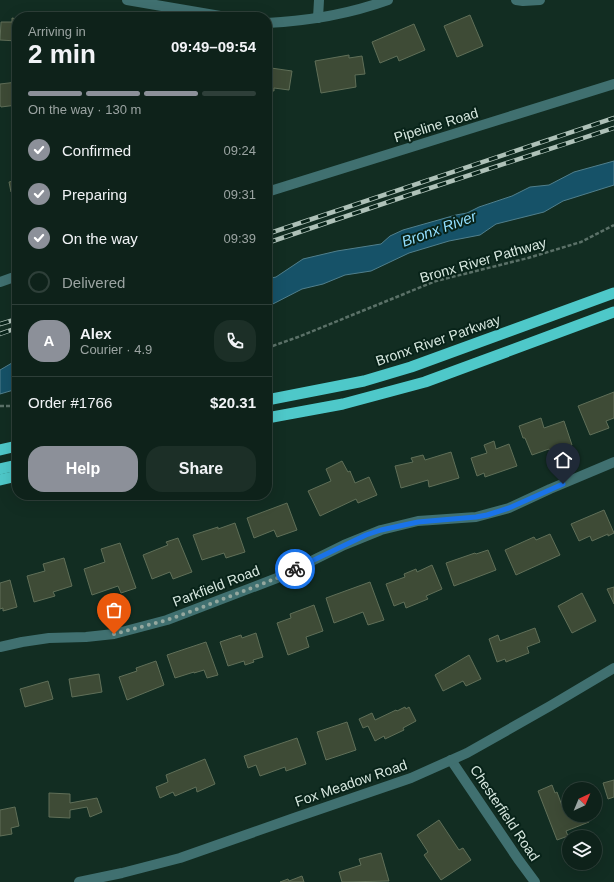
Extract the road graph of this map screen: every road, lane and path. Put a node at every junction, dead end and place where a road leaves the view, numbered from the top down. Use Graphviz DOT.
graph roads {
  1 [pos="127,0"];
  2 [pos="319,0"];
  3 [pos="388,0"];
  4 [pos="516,0"];
  5 [pos="540,0"];
  6 [pos="197,12"];
  7 [pos="318,18"];
  8 [pos="272,23"];
  9 [pos="614,84"];
  10 [pos="272,190"];
  11 [pos="614,225"];
  12 [pos="12,278"];
  13 [pos="0,282"];
  14 [pos="614,293"];
  15 [pos="614,312"];
  16 [pos="272,346"];
  17 [pos="272,399"];
  18 [pos="0,406"];
  19 [pos="12,406"];
  20 [pos="272,417"];
  21 [pos="12,447"];
  22 [pos="0,450"];
  23 [pos="614,462"];
  24 [pos="12,466"];
  25 [pos="0,469"];
  26 [pos="12,477"];
  27 [pos="0,480"];
  28 [pos="0,647"];
  29 [pos="614,668"];
  30 [pos="452,760"];
  31 [pos="79,882"];
  32 [pos="535,882"];
  1 -- 6 [label="street"];
  2 -- 7 [label="street"];
  3 -- 7 [label="street"];
  4 -- 5 [label="street"];
  7 -- 8 [label="street"];
  9 -- 10 [label="street, Pipeline Road"];
  11 -- 16 [label="path, Bronx River Pathway"];
  12 -- 13 [label="street"];
  14 -- 17 [label="highway, Bronx River Parkway"];
  15 -- 20 [label="highway"];
  18 -- 19 [label="path"];
  21 -- 22 [label="highway"];
  23 -- 28 [label="street, Parkfield Road"];
  24 -- 25 [label="highway"];
  26 -- 27 [label="highway"];
  29 -- 30 [label="street, Fox Meadow Road"];
  30 -- 31 [label="street, Fox Meadow Road"];
  30 -- 32 [label="street, Chesterfield Road"];
}
